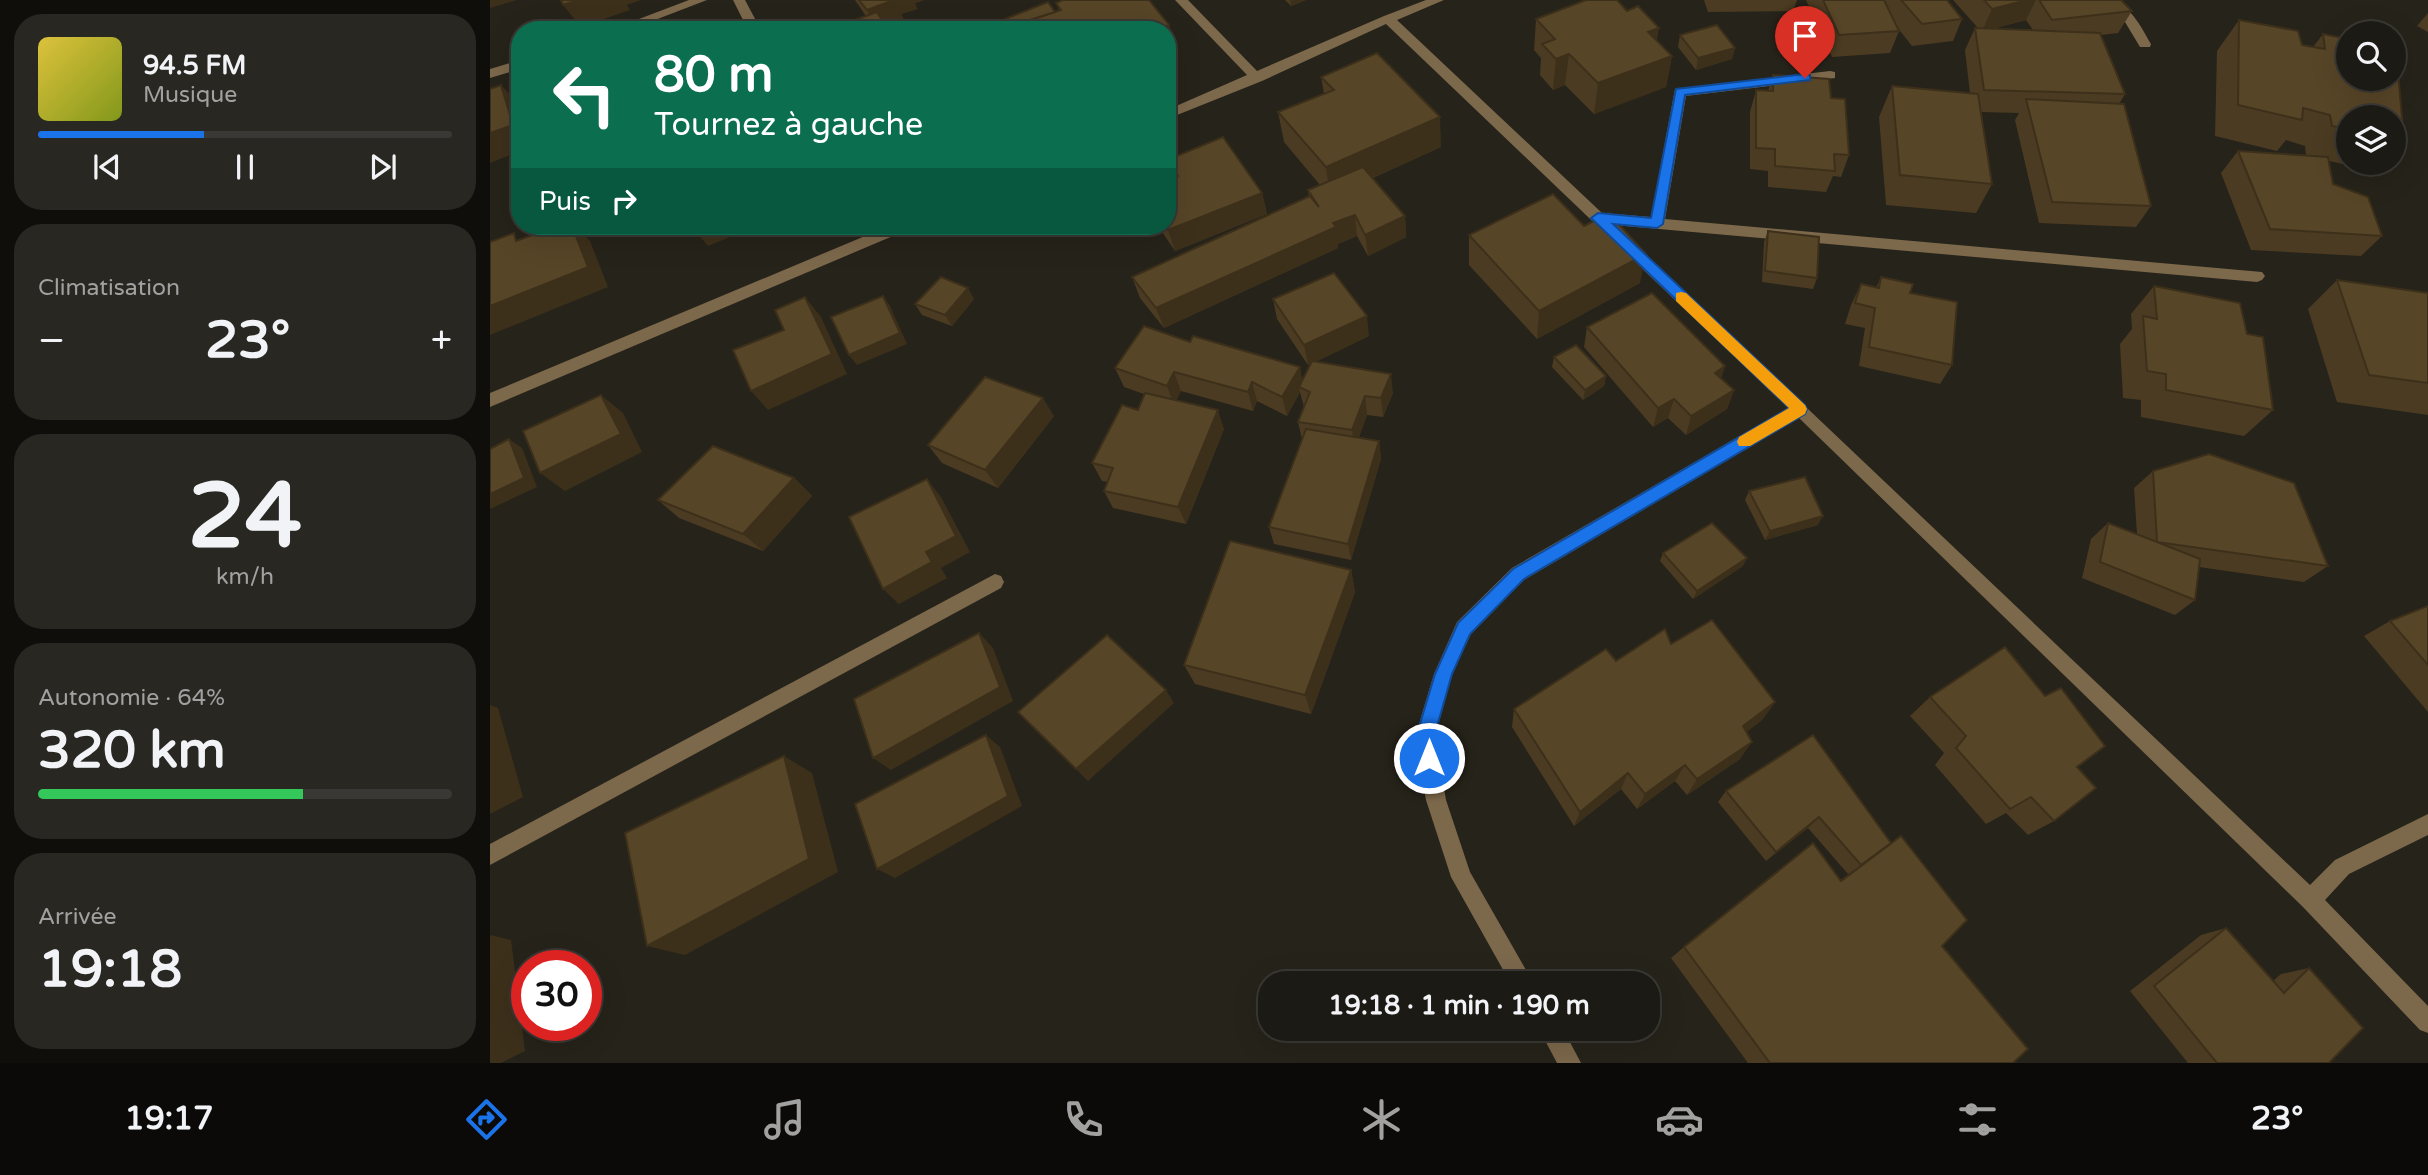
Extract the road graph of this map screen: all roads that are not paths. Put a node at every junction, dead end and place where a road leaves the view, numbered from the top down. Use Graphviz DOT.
graph roads {
  1 [pos="701,0"];
  2 [pos="739,0"];
  3 [pos="1181,0"];
  4 [pos="1438,0"];
  5 [pos="2106,0"];
  6 [pos="1388,19"];
  7 [pos="642,21"];
  8 [pos="750,21"];
  9 [pos="2145,44"];
  10 [pos="511,67"];
  11 [pos="490,74"];
  12 [pos="1830,75"];
  13 [pos="1257,78"];
  14 [pos="1176,111"];
  15 [pos="1598,218"];
  16 [pos="1657,224"];
  17 [pos="859,235"];
  18 [pos="2257,276"];
  19 [pos="490,400"];
  20 [pos="1800,409"];
  21 [pos="995,582"];
  22 [pos="2428,824"];
  23 [pos="490,855"];
  24 [pos="2310,900"];
  25 [pos="1515,971"];
  26 [pos="2428,1022"];
  27 [pos="1557,1041"];
  28 [pos="1570,1063"];
  1 -- 7 [label="street"];
  2 -- 8 [label="street"];
  3 -- 13 [label="street"];
  4 -- 6 [label="street"];
  5 -- 9 [label="street"];
  6 -- 13 [label="street"];
  6 -- 15 [label="street"];
  10 -- 11 [label="street"];
  12 -- 16 [label="street"];
  13 -- 14 [label="street"];
  15 -- 16 [label="street"];
  15 -- 20 [label="street"];
  16 -- 18 [label="street"];
  17 -- 19 [label="street"];
  20 -- 24 [label="street"];
  20 -- 25 [label="street"];
  21 -- 23 [label="street"];
  22 -- 24 [label="street"];
  24 -- 26 [label="street"];
  27 -- 28 [label="street"];
}
